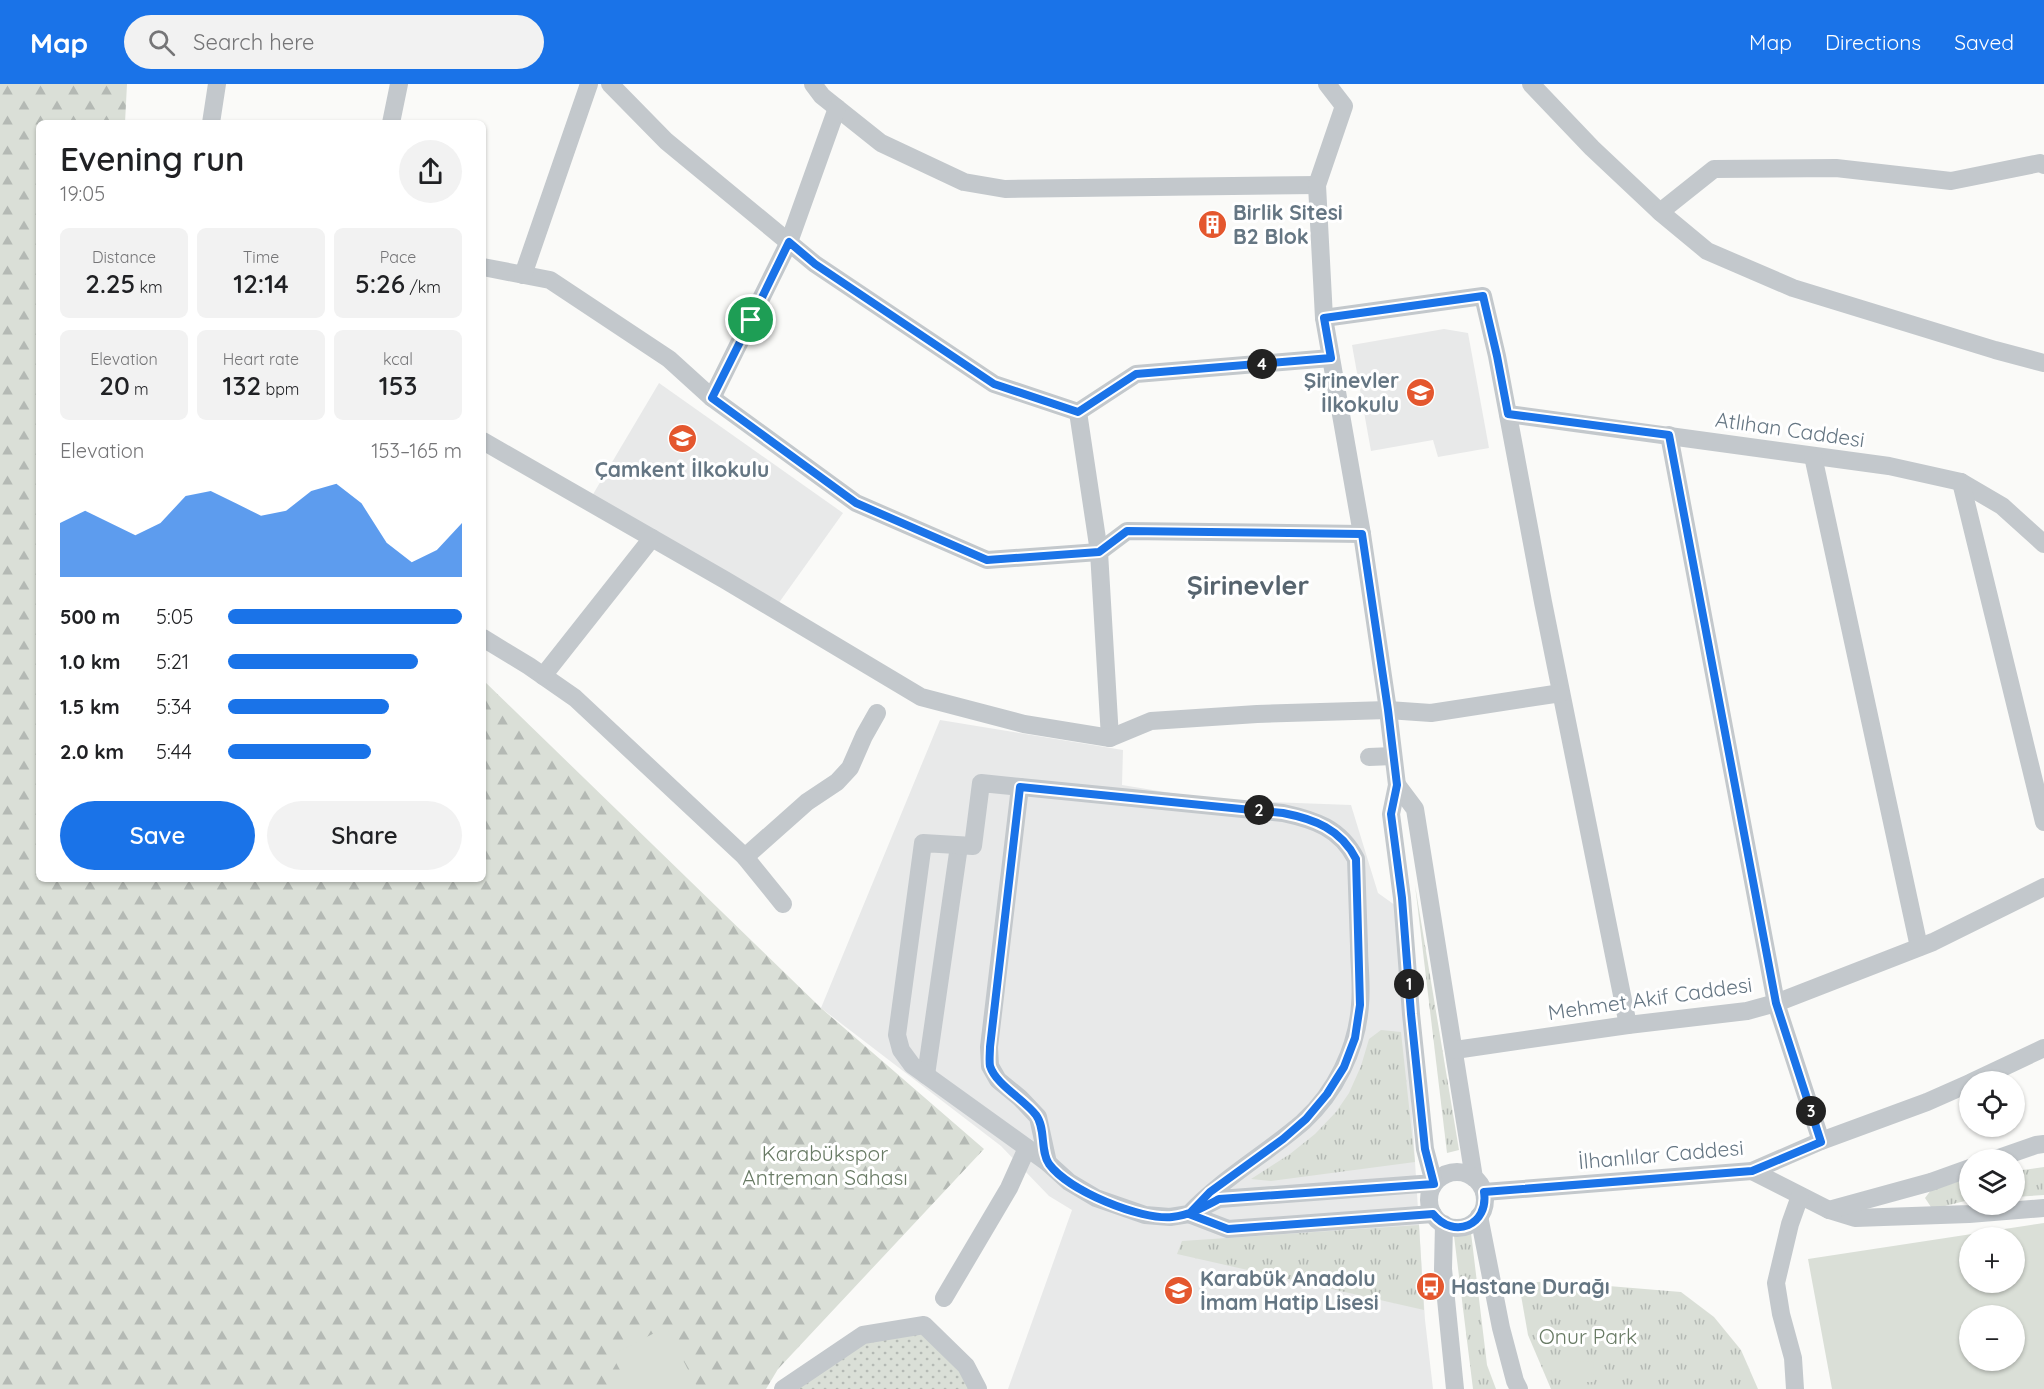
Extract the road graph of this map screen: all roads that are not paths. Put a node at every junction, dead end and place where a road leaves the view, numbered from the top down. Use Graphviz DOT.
graph roads {
  1 [pos="217,84"];
  2 [pos="399,84"];
  3 [pos="589,84"];
  4 [pos="610,84"];
  5 [pos="813,84"];
  6 [pos="1327,84"];
  7 [pos="1531,84"];
  8 [pos="837,108"];
  9 [pos="211,120"];
  10 [pos="392,120"];
  11 [pos="2044,165"];
  12 [pos="1317,185"];
  13 [pos="1660,212"];
  14 [pos="789,242"];
  15 [pos="486,268"];
  16 [pos="523,275"];
  17 [pos="1324,318"];
  18 [pos="1331,358"];
  19 [pos="2042,365"];
  20 [pos="712,398"];
  21 [pos="1078,412"];
  22 [pos="1508,414"];
  23 [pos="1669,435"];
  24 [pos="486,443"];
  25 [pos="1814,456"];
  26 [pos="1961,482"];
  27 [pos="1362,534"];
  28 [pos="652,538"];
  29 [pos="2044,544"];
  30 [pos="1099,552"];
  31 [pos="486,640"];
  32 [pos="543,676"];
  33 [pos="1561,693"];
  34 [pos="1388,710"];
  35 [pos="877,713"];
  36 [pos="1110,738"];
  37 [pos="1394,756"];
  38 [pos="1369,757"];
  39 [pos="1397,785"];
  40 [pos="1020,787"];
  41 [pos="2044,822"];
  42 [pos="959,846"];
  43 [pos="745,857"];
  44 [pos="2044,887"];
  45 [pos="783,904"];
  46 [pos="1919,947"];
  47 [pos="1776,1003"];
  48 [pos="1628,1025"];
  49 [pos="2044,1048"];
  50 [pos="1455,1050"];
  51 [pos="1995,1071"];
  52 [pos="927,1075"];
  53 [pos="1959,1087"];
  54 [pos="1821,1142"];
  55 [pos="2044,1144"];
  56 [pos="1027,1148"];
  57 [pos="2025,1149"];
  58 [pos="1048,1163"];
  59 [pos="1752,1171"];
  60 [pos="1959,1172"];
  61 [pos="1434,1184"];
  62 [pos="1479,1185"];
  63 [pos="1800,1196"];
  64 [pos="2044,1208"];
  65 [pos="1829,1210"];
  66 [pos="1189,1214"];
  67 [pos="1479,1216"];
  68 [pos="1439,1219"];
  69 [pos="944,1298"];
  70 [pos="783,1389"];
  71 [pos="978,1389"];
  72 [pos="1455,1389"];
  73 [pos="1519,1389"];
  74 [pos="1795,1389"];
  1 -- 9 [label="street"];
  2 -- 10 [label="street"];
  3 -- 16 [label="street"];
  4 -- 14 [label="street"];
  5 -- 8 [label="street"];
  6 -- 12 [label="street"];
  7 -- 13 [label="street"];
  8 -- 12 [label="street"];
  8 -- 14 [label="street"];
  11 -- 13 [label="street"];
  12 -- 17 [label="street"];
  13 -- 19 [label="street"];
  14 -- 20 [label="street"];
  14 -- 21 [label="street"];
  15 -- 16 [label="street"];
  16 -- 20 [label="street"];
  17 -- 18 [label="street"];
  17 -- 22 [label="street"];
  18 -- 21 [label="street"];
  18 -- 27 [label="street"];
  20 -- 30 [label="street"];
  21 -- 30 [label="street"];
  22 -- 23 [label="street, Atlıhan Caddesi"];
  22 -- 33 [label="street"];
  23 -- 25 [label="street, Atlıhan Caddesi"];
  23 -- 47 [label="street"];
  24 -- 28 [label="street"];
  25 -- 26 [label="street, Atlıhan Caddesi"];
  25 -- 46 [label="street"];
  26 -- 29 [label="street, Atlıhan Caddesi"];
  26 -- 41 [label="street"];
  27 -- 30 [label="street"];
  27 -- 34 [label="street"];
  28 -- 32 [label="street"];
  28 -- 36 [label="street"];
  30 -- 36 [label="street"];
  31 -- 32 [label="street"];
  32 -- 43 [label="street"];
  33 -- 34 [label="street"];
  33 -- 48 [label="street"];
  34 -- 36 [label="street"];
  34 -- 37 [label="street"];
  35 -- 43 [label="street"];
  37 -- 38 [label="street"];
  37 -- 39 [label="street"];
  39 -- 50 [label="street"];
  39 -- 61 [label="street"];
  40 -- 42 [label="street"];
  40 -- 58 [label="street"];
  40 -- 66 [label="street"];
  42 -- 52 [label="street"];
  42 -- 52 [label="street"];
  43 -- 45 [label="street"];
  44 -- 46 [label="street, Mehmet Akif Caddesi"];
  46 -- 47 [label="street, Mehmet Akif Caddesi"];
  47 -- 48 [label="street, Mehmet Akif Caddesi"];
  47 -- 54 [label="street"];
  48 -- 50 [label="street, Mehmet Akif Caddesi"];
  49 -- 51 [label="street, İlhanlılar Caddesi"];
  50 -- 62 [label="street"];
  52 -- 56 [label="street"];
  53 -- 54 [label="street, İlhanlılar Caddesi"];
  54 -- 59 [label="street, İlhanlılar Caddesi"];
  55 -- 57 [label="street"];
  56 -- 58 [label="street"];
  56 -- 69 [label="street"];
  58 -- 66 [label="street"];
  59 -- 62 [label="street, İlhanlılar Caddesi"];
  59 -- 63 [label="street"];
  60 -- 65 [label="street"];
  61 -- 62 [label="street"];
  61 -- 66 [label="street"];
  61 -- 68 [label="street"];
  62 -- 67 [label="street"];
  63 -- 65 [label="street"];
  63 -- 74 [label="street"];
  64 -- 65 [label="street"];
  66 -- 68 [label="street"];
  67 -- 68 [label="street"];
  67 -- 73 [label="street"];
  68 -- 72 [label="street"];
  70 -- 71 [label="street"];
}
